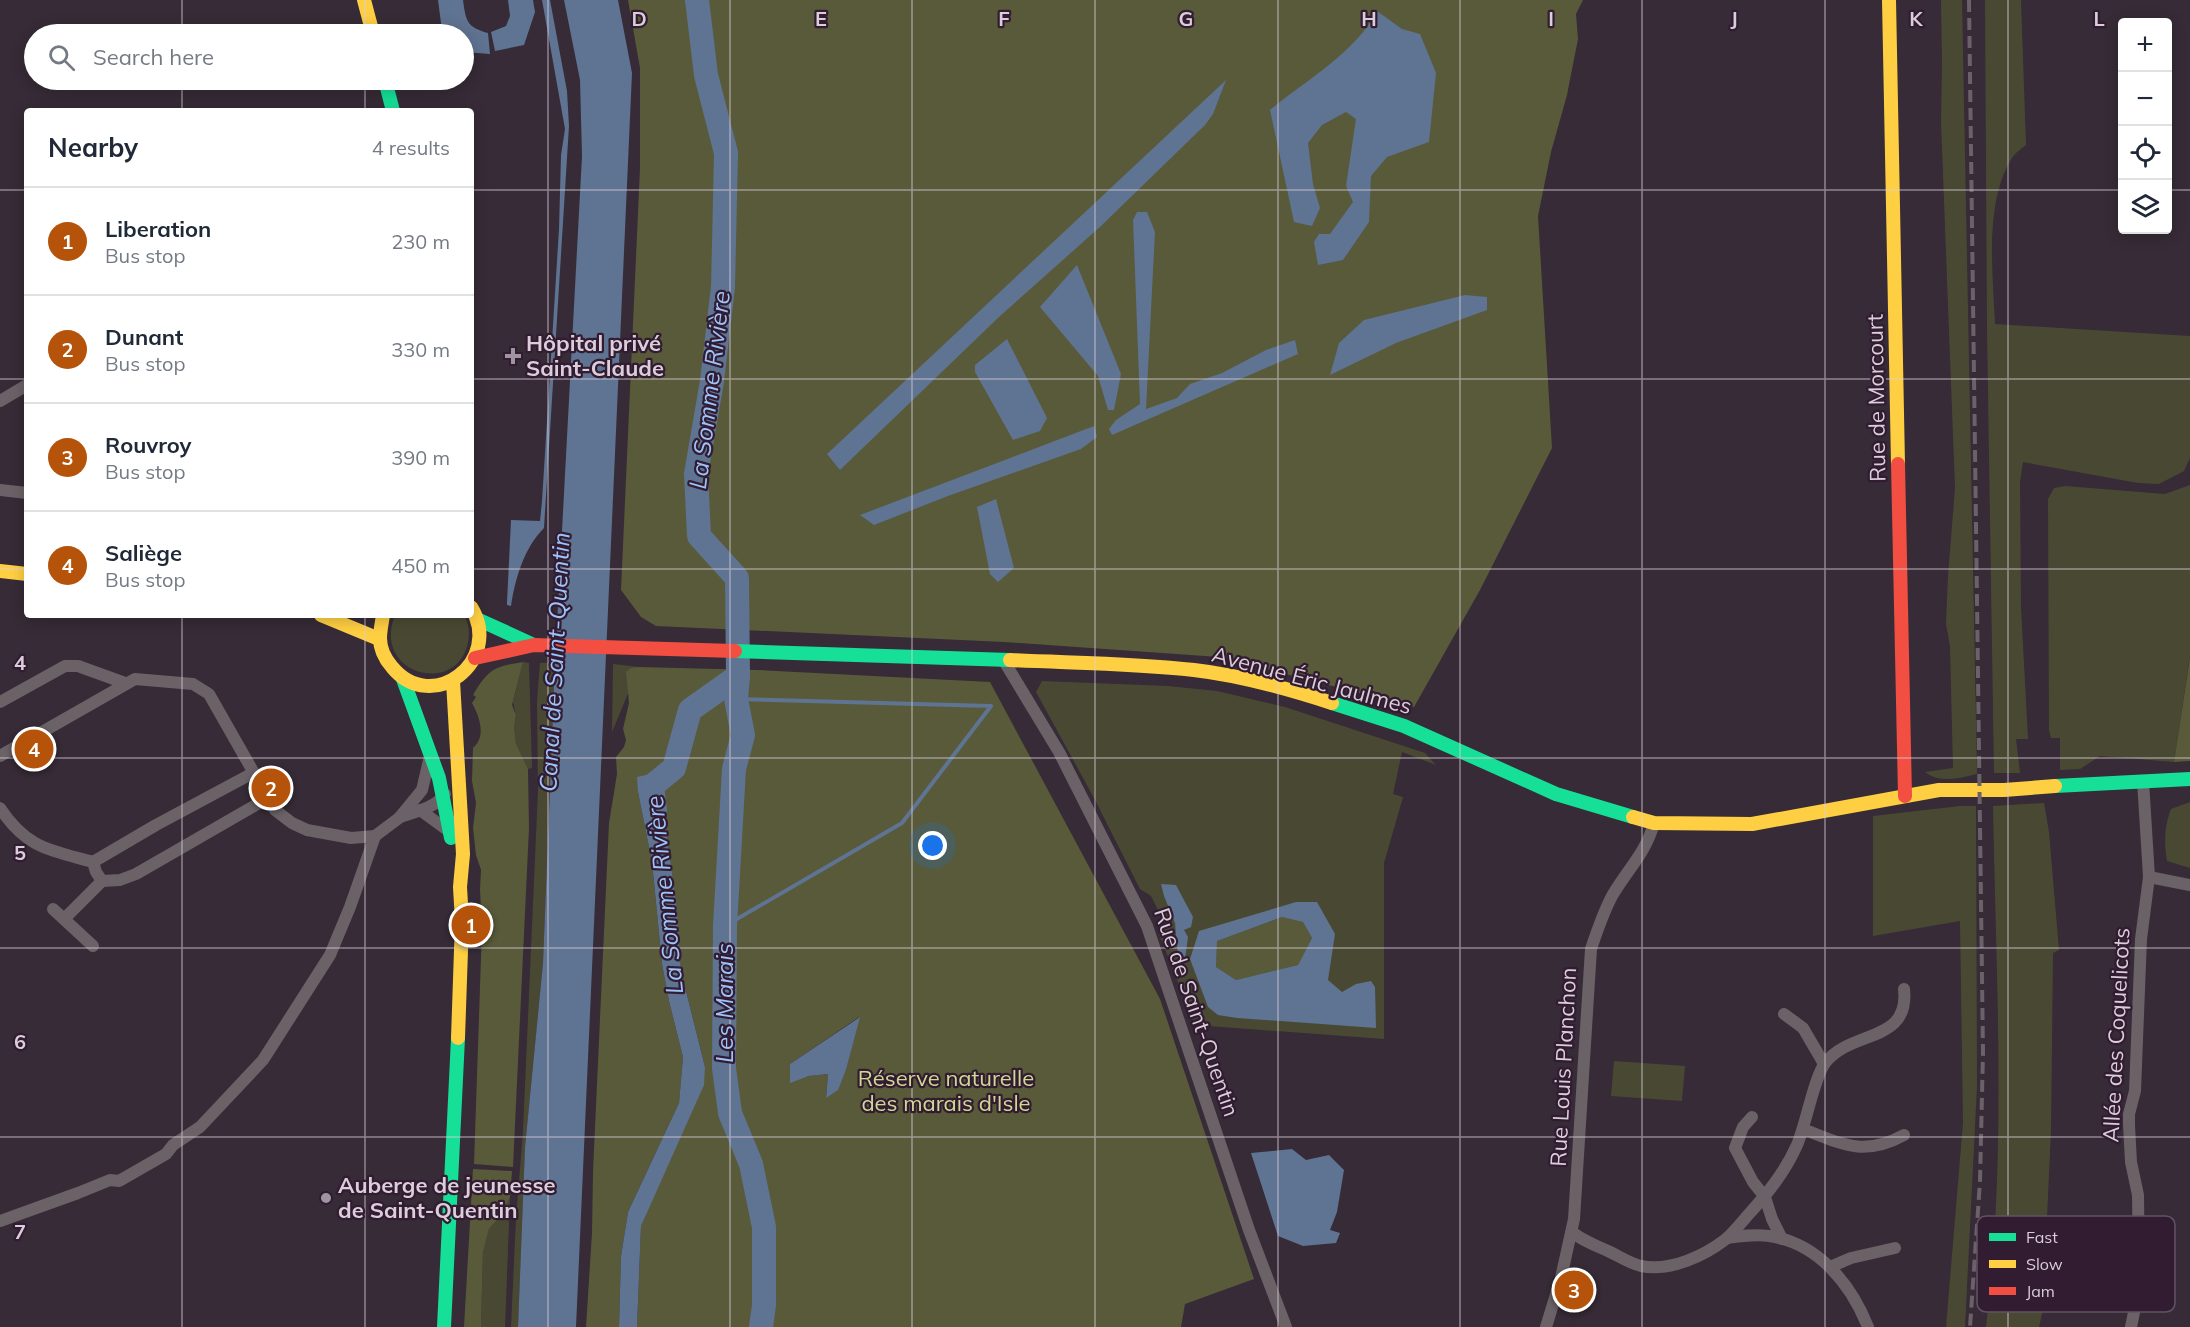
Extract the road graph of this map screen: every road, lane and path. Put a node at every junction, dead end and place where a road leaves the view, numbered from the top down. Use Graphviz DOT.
graph roads {
  1 [pos="364,0"];
  2 [pos="1889,0"];
  3 [pos="370,24"];
  4 [pos="388,90"];
  5 [pos="392,108"];
  6 [pos="24,387"];
  7 [pos="0,401"];
  8 [pos="0,490"];
  9 [pos="24,493"];
  10 [pos="0,571"];
  11 [pos="24,574"];
  12 [pos="474,613"];
  13 [pos="328,618"];
  14 [pos="382,618"];
  15 [pos="379,639"];
  16 [pos="534,645"];
  17 [pos="475,658"];
  18 [pos="1004,661"];
  19 [pos="403,679"];
  20 [pos="453,681"];
  21 [pos="126,683"];
  22 [pos="0,702"];
  23 [pos="430,754"];
  24 [pos="0,756"];
  25 [pos="456,765"];
  26 [pos="253,773"];
  27 [pos="2190,779"];
  28 [pos="2143,781"];
  29 [pos="1905,796"];
  30 [pos="444,797"];
  31 [pos="268,798"];
  32 [pos="0,808"];
  33 [pos="420,810"];
  34 [pos="399,818"];
  35 [pos="1654,823"];
  36 [pos="450,832"];
  37 [pos="375,836"];
  38 [pos="93,862"];
  39 [pos="2149,877"];
  40 [pos="102,881"];
  41 [pos="2190,885"];
  42 [pos="460,887"];
  43 [pos="53,909"];
  44 [pos="64,919"];
  45 [pos="93,946"];
  46 [pos="1904,989"];
  47 [pos="1784,1014"];
  48 [pos="1824,1064"];
  49 [pos="1752,1117"];
  50 [pos="1803,1129"];
  51 [pos="1904,1135"];
  52 [pos="1765,1197"];
  53 [pos="2138,1216"];
  54 [pos="0,1221"];
  55 [pos="1572,1232"];
  56 [pos="1727,1238"];
  57 [pos="1782,1239"];
  58 [pos="1895,1248"];
  59 [pos="1830,1267"];
  60 [pos="447,1300"];
  61 [pos="2134,1312"];
  62 [pos="439,1327"];
  63 [pos="444,1327"];
  64 [pos="1286,1327"];
  65 [pos="1546,1327"];
  66 [pos="1868,1327"];
  67 [pos="2131,1327"];
  1 -- 3 [label="main road"];
  2 -- 29 [label="main road, Rue de Morcourt"];
  4 -- 5 [label="main road"];
  6 -- 7 [label="street"];
  8 -- 9 [label="street"];
  10 -- 11 [label="main road"];
  12 -- 16 [label="main road"];
  12 -- 17 [label="main road"];
  13 -- 15 [label="main road"];
  14 -- 15 [label="main road"];
  15 -- 19 [label="main road"];
  16 -- 17 [label="main road"];
  16 -- 18 [label="main road, Avenue Éric Jaulmes"];
  17 -- 20 [label="main road"];
  18 -- 35 [label="main road, Avenue Éric Jaulmes"];
  18 -- 64 [label="street, Rue de Saint-Quentin"];
  19 -- 20 [label="main road"];
  19 -- 23 [label="main road"];
  20 -- 25 [label="main road"];
  21 -- 22 [label="street"];
  21 -- 24 [label="street"];
  21 -- 26 [label="street"];
  23 -- 30 [label="main road"];
  23 -- 34 [label="street"];
  25 -- 30 [label="street"];
  25 -- 42 [label="main road"];
  26 -- 31 [label="street"];
  26 -- 38 [label="street"];
  27 -- 28 [label="main road, Avenue Éric Jaulmes"];
  28 -- 29 [label="main road, Avenue Éric Jaulmes"];
  28 -- 39 [label="street, Allée des Coquelicots"];
  29 -- 35 [label="main road, Avenue Éric Jaulmes"];
  30 -- 33 [label="street"];
  30 -- 36 [label="main road"];
  31 -- 37 [label="street"];
  31 -- 40 [label="street"];
  32 -- 38 [label="street"];
  33 -- 34 [label="street"];
  33 -- 36 [label="street"];
  34 -- 37 [label="street"];
  35 -- 55 [label="street, Rue Louis Planchon"];
  36 -- 42 [label="main road"];
  37 -- 54 [label="street"];
  38 -- 40 [label="street"];
  39 -- 41 [label="street"];
  39 -- 53 [label="street, Allée des Coquelicots"];
  40 -- 44 [label="street"];
  42 -- 60 [label="main road"];
  43 -- 44 [label="street"];
  44 -- 45 [label="street"];
  46 -- 48 [label="street"];
  47 -- 48 [label="street"];
  48 -- 50 [label="street"];
  49 -- 52 [label="street"];
  50 -- 51 [label="street"];
  50 -- 52 [label="street"];
  52 -- 56 [label="street"];
  52 -- 57 [label="street"];
  55 -- 56 [label="street"];
  55 -- 65 [label="street, Rue Louis Planchon"];
  56 -- 57 [label="street"];
  57 -- 59 [label="street"];
  58 -- 59 [label="street"];
  59 -- 66 [label="street"];
  60 -- 62 [label="main road"];
  60 -- 63 [label="main road"];
  61 -- 67 [label="street, Allée des Coquelicots"];
}
